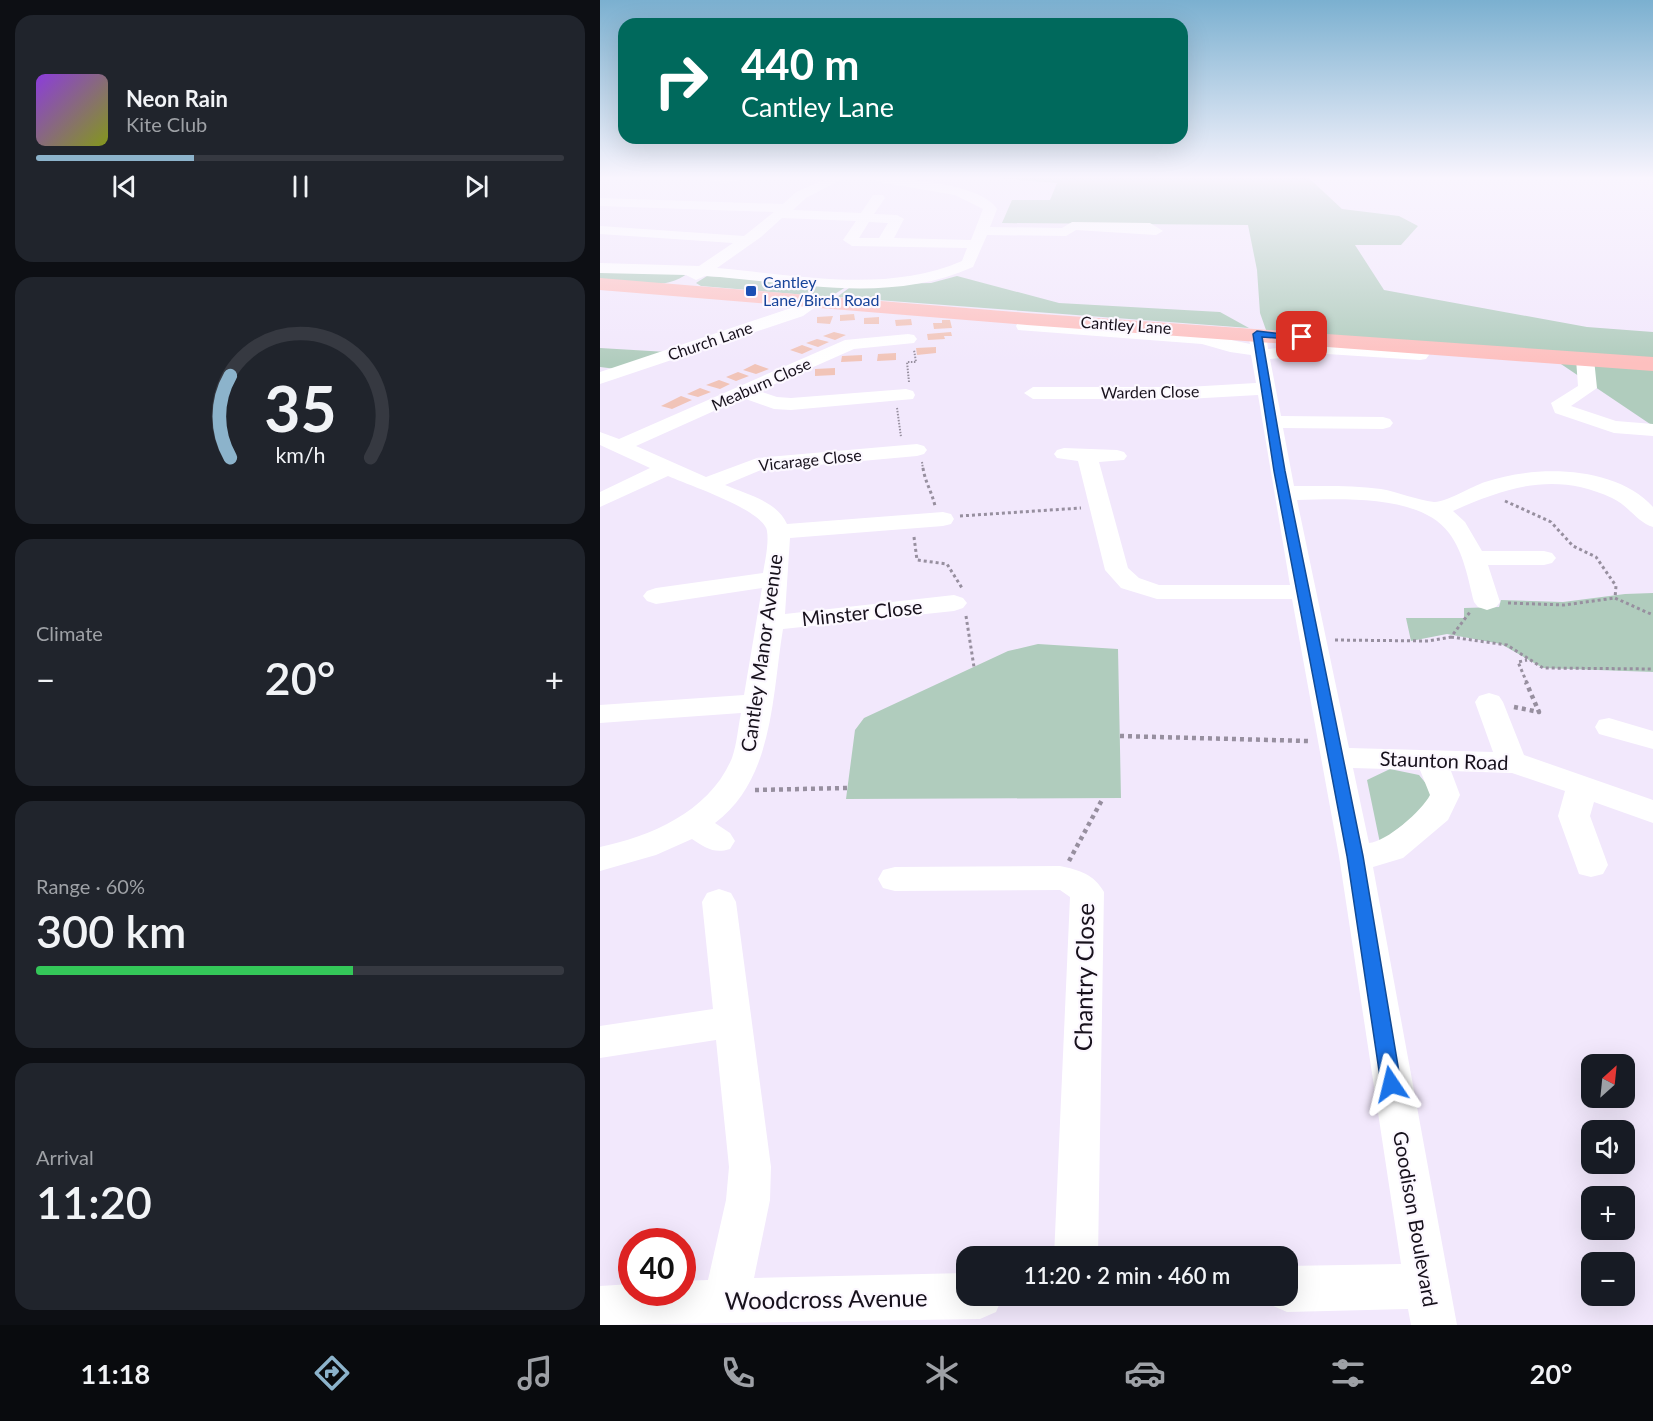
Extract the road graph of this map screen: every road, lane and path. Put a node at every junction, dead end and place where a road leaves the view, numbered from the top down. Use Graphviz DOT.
graph roads {
  1 [pos="747,240"];
  2 [pos="850,240"];
  3 [pos="886,240"];
  4 [pos="935,240"];
  5 [pos="979,240"];
  6 [pos="884,243"];
  7 [pos="600,268"];
  8 [pos="701,271"];
  9 [pos="600,284"];
  10 [pos="677,290"];
  11 [pos="818,300"];
  12 [pos="1024,326"];
  13 [pos="908,339"];
  14 [pos="1259,346"];
  15 [pos="1420,355"];
  16 [pos="1585,359"];
  17 [pos="1653,364"];
  18 [pos="600,378"];
  19 [pos="1268,389"];
  20 [pos="744,392"];
  21 [pos="1034,394"];
  22 [pos="905,395"];
  23 [pos="1274,422"];
  24 [pos="1383,423"];
  25 [pos="1653,430"];
  26 [pos="609,442"];
  27 [pos="910,451"];
  28 [pos="1117,456"];
  29 [pos="669,467"];
  30 [pos="707,484"];
  31 [pos="1482,491"];
  32 [pos="1285,493"];
  33 [pos="600,500"];
  34 [pos="1101,507"];
  35 [pos="1436,510"];
  36 [pos="943,519"];
  37 [pos="1653,520"];
  38 [pos="912,521"];
  39 [pos="779,532"];
  40 [pos="1472,558"];
  41 [pos="1544,558"];
  42 [pos="774,579"];
  43 [pos="1303,592"];
  44 [pos="656,596"];
  45 [pos="1615,598"];
  46 [pos="1488,602"];
  47 [pos="961,604"];
  48 [pos="1653,615"];
  49 [pos="771,623"];
  50 [pos="1451,637"];
  51 [pos="1312,639"];
  52 [pos="1528,660"];
  53 [pos="974,667"];
  54 [pos="1653,669"];
  55 [pos="1489,702"];
  56 [pos="756,703"];
  57 [pos="600,714"];
  58 [pos="1609,727"];
  59 [pos="1120,736"];
  60 [pos="1652,741"];
  61 [pos="1333,750"];
  62 [pos="1431,759"];
  63 [pos="1512,763"];
  64 [pos="1582,786"];
  65 [pos="847,788"];
  66 [pos="730,791"];
  67 [pos="1103,798"];
  68 [pos="1653,812"];
  69 [pos="692,823"];
  70 [pos="719,841"];
  71 [pos="1355,856"];
  72 [pos="600,859"];
  73 [pos="1591,865"];
  74 [pos="1060,878"];
  75 [pos="895,879"];
  76 [pos="718,902"];
  77 [pos="732,1022"];
  78 [pos="600,1042"];
  79 [pos="1076,1246"];
  80 [pos="1298,1290"];
  81 [pos="956,1297"];
  82 [pos="726,1302"];
  83 [pos="1430,1305"];
  84 [pos="600,1309"];
  1 -- 8 [label="street"];
  2 -- 6 [label="street"];
  3 -- 6 [label="street"];
  4 -- 6 [label="street"];
  5 -- 8 [label="street"];
  7 -- 8 [label="street"];
  8 -- 10 [label="street"];
  9 -- 10 [label="main road, Cantley Lane"];
  10 -- 11 [label="main road, Cantley Lane"];
  11 -- 14 [label="main road, Cantley Lane"];
  11 -- 18 [label="street, Church Lane"];
  12 -- 14 [label="street, Cantley Lane"];
  13 -- 20 [label="street, Meaburn Close"];
  13 -- 22 [label="path"];
  14 -- 15 [label="street, Cantley Lane"];
  14 -- 16 [label="main road, Cantley Lane"];
  14 -- 19 [label="street, Goodison Boulevard"];
  16 -- 17 [label="main road, Cantley Lane"];
  16 -- 25 [label="street"];
  19 -- 21 [label="street, Warden Close"];
  19 -- 23 [label="street, Goodison Boulevard"];
  20 -- 22 [label="street"];
  20 -- 26 [label="street, Meaburn Close"];
  22 -- 27 [label="path"];
  23 -- 24 [label="street"];
  23 -- 32 [label="street, Goodison Boulevard"];
  26 -- 29 [label="street, Cantley Manor Avenue"];
  27 -- 30 [label="street, Vicarage Close"];
  27 -- 36 [label="path"];
  28 -- 34 [label="street"];
  29 -- 30 [label="street, Cantley Manor Avenue"];
  29 -- 33 [label="street"];
  30 -- 39 [label="street, Cantley Manor Avenue"];
  31 -- 35 [label="street"];
  31 -- 37 [label="street"];
  31 -- 45 [label="path"];
  32 -- 35 [label="street"];
  32 -- 43 [label="street, Goodison Boulevard"];
  34 -- 36 [label="path"];
  34 -- 43 [label="street"];
  35 -- 40 [label="street"];
  36 -- 38 [label="street"];
  38 -- 39 [label="street"];
  38 -- 47 [label="path"];
  39 -- 42 [label="street, Cantley Manor Avenue"];
  40 -- 41 [label="street"];
  40 -- 46 [label="street"];
  42 -- 44 [label="street"];
  42 -- 49 [label="street, Cantley Manor Avenue"];
  43 -- 51 [label="street, Goodison Boulevard"];
  45 -- 46 [label="path"];
  45 -- 48 [label="path"];
  46 -- 50 [label="path"];
  47 -- 49 [label="street, Minster Close"];
  47 -- 53 [label="path"];
  49 -- 56 [label="street, Cantley Manor Avenue"];
  50 -- 51 [label="path"];
  50 -- 52 [label="path"];
  51 -- 61 [label="street, Goodison Boulevard"];
  52 -- 54 [label="path"];
  52 -- 55 [label="path"];
  55 -- 63 [label="street"];
  56 -- 57 [label="street"];
  56 -- 66 [label="street, Cantley Manor Avenue"];
  58 -- 60 [label="street"];
  59 -- 61 [label="path"];
  61 -- 62 [label="street, Staunton Road"];
  61 -- 71 [label="street, Goodison Boulevard"];
  62 -- 63 [label="street, Staunton Road"];
  62 -- 71 [label="street"];
  63 -- 64 [label="street, Staunton Road"];
  64 -- 68 [label="street, Staunton Road"];
  64 -- 73 [label="street"];
  65 -- 66 [label="path"];
  66 -- 69 [label="street, Cantley Manor Avenue"];
  67 -- 74 [label="path"];
  69 -- 70 [label="street"];
  69 -- 72 [label="street, Cantley Manor Avenue"];
  71 -- 83 [label="street, Goodison Boulevard"];
  74 -- 75 [label="street, Chantry Close"];
  74 -- 79 [label="street, Chantry Close"];
  76 -- 77 [label="street"];
  77 -- 78 [label="street"];
  77 -- 82 [label="street"];
  80 -- 83 [label="street"];
  81 -- 82 [label="street, Woodcross Avenue"];
  82 -- 84 [label="street, Woodcross Avenue"];
}
